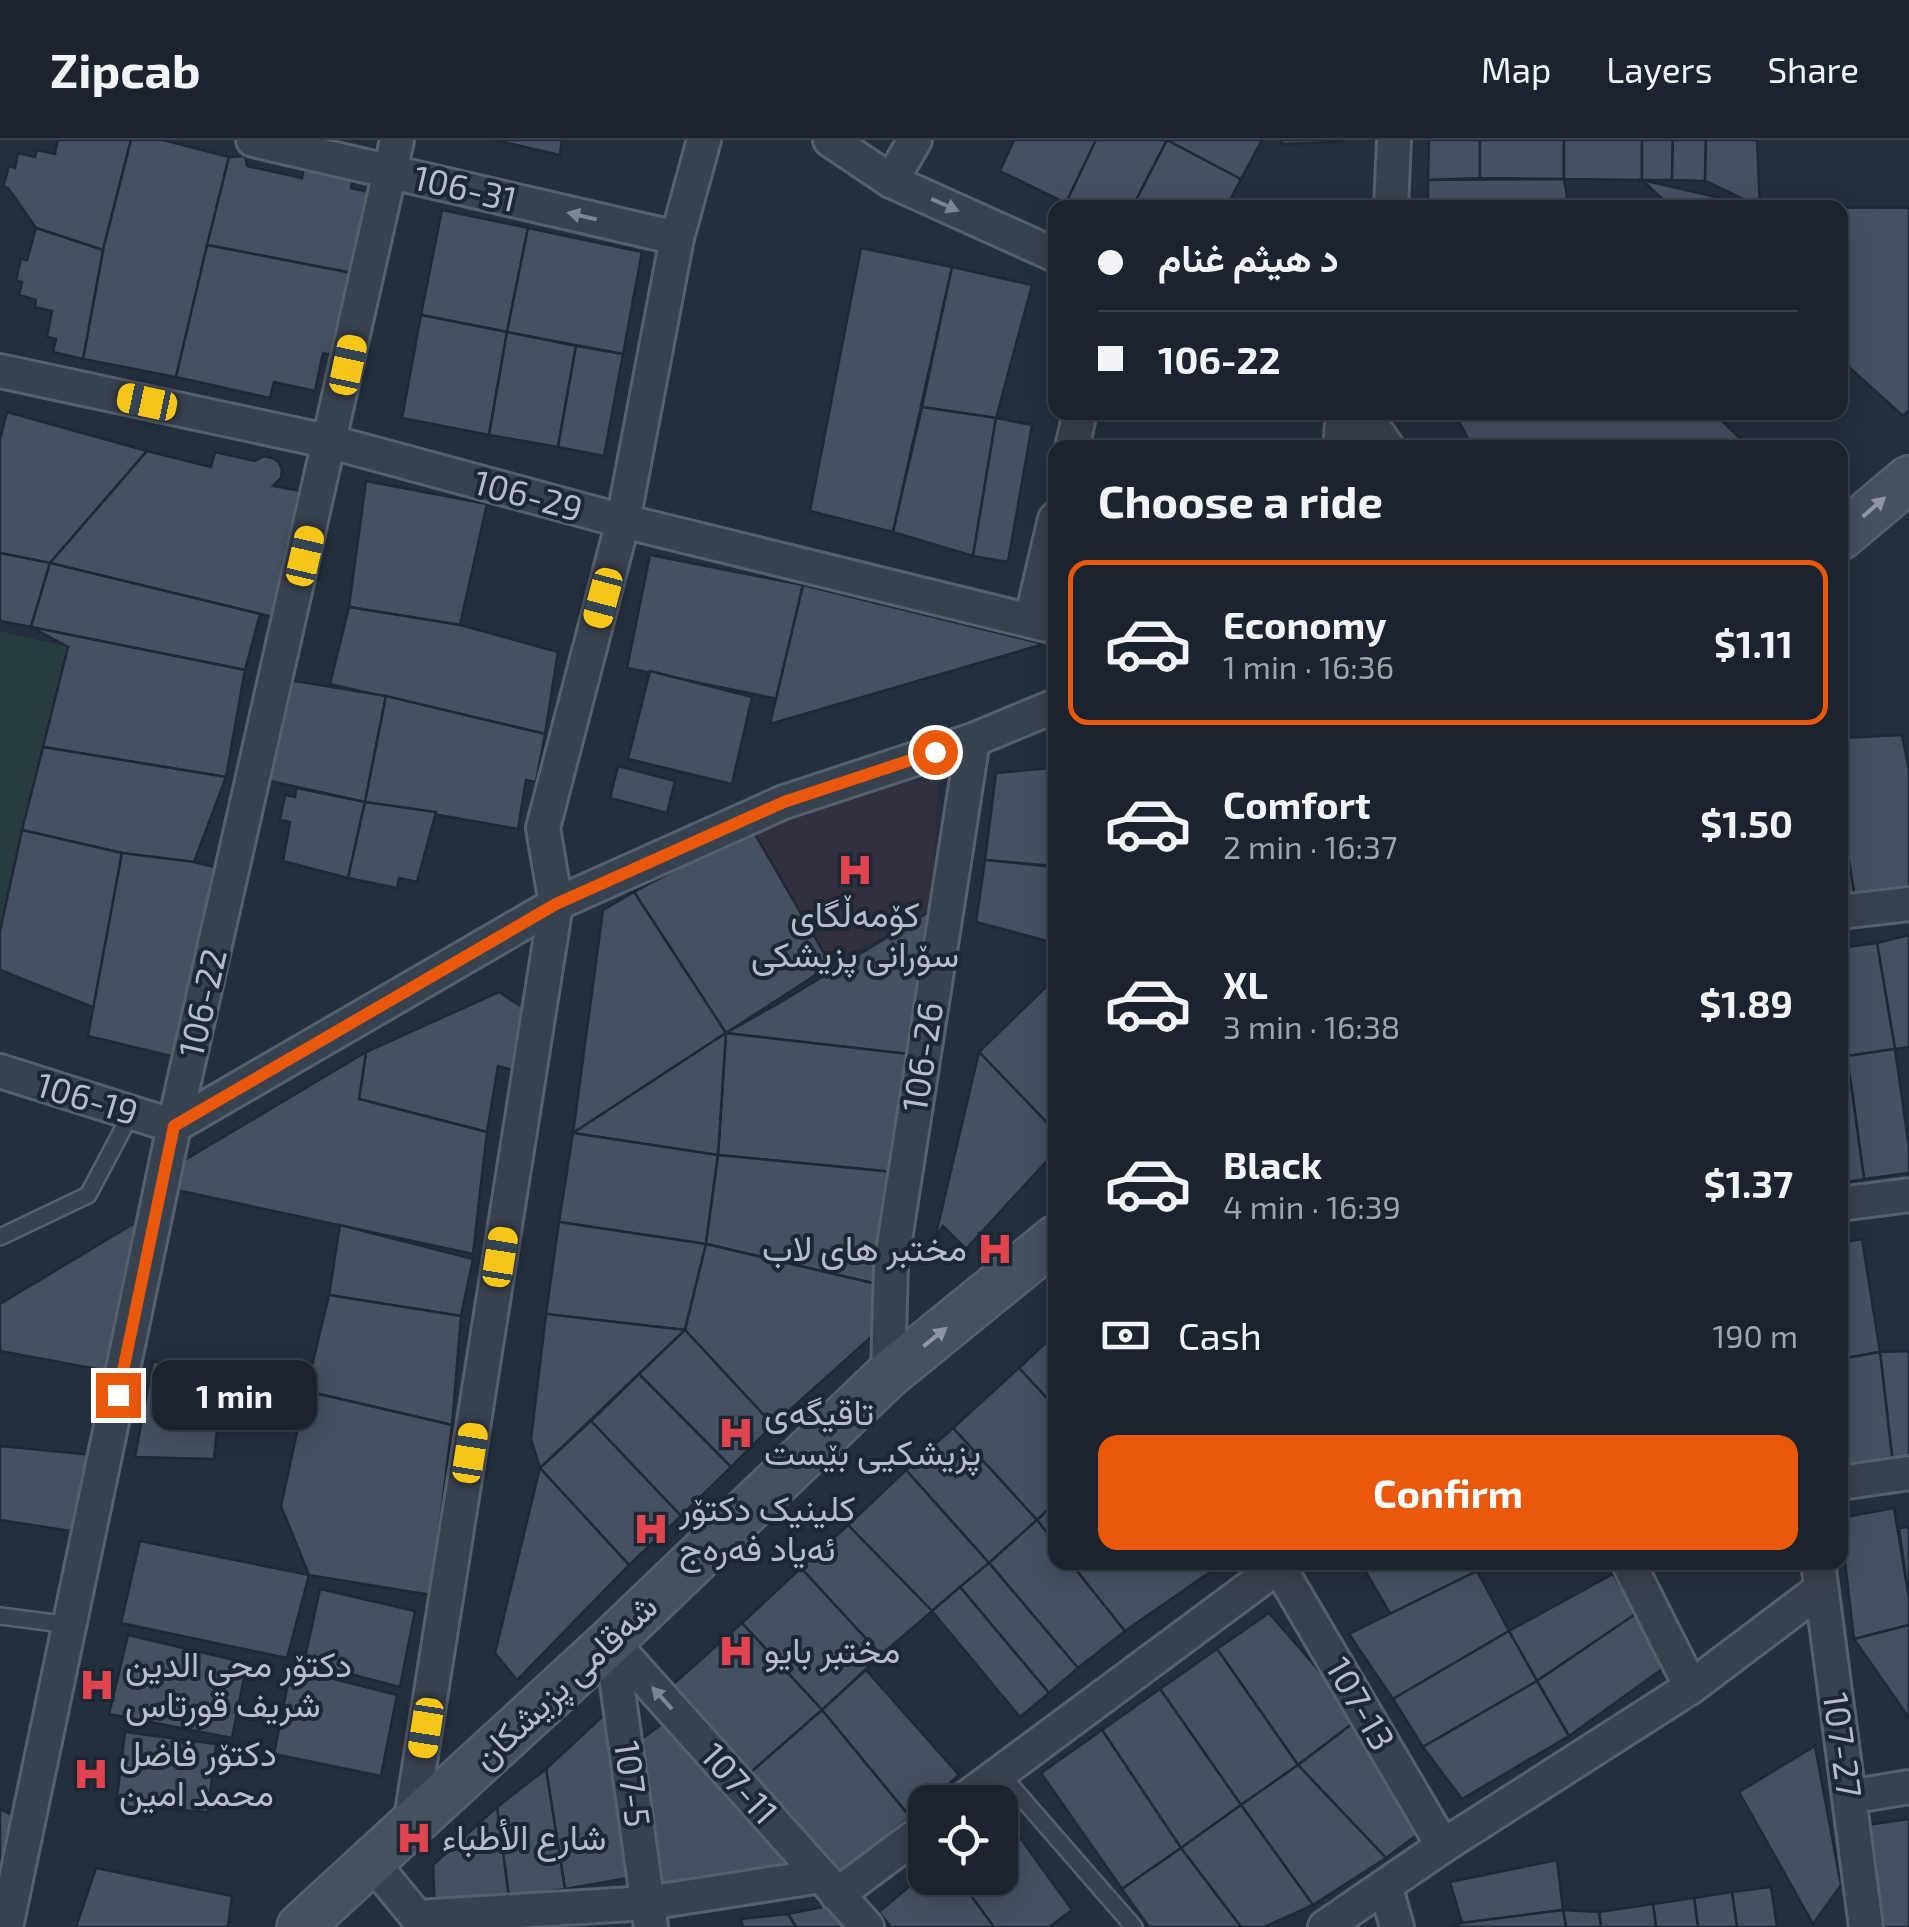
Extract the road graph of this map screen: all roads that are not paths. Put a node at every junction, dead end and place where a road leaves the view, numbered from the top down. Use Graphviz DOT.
graph roads {
  1 [pos="254,140"];
  2 [pos="704,140"];
  3 [pos="830,140"];
  4 [pos="915,140"];
  5 [pos="1394,140"];
  6 [pos="394,156"];
  7 [pos="890,181"];
  8 [pos="1390,200"];
  9 [pos="677,238"];
  10 [pos="1048,253"];
  11 [pos="0,371"];
  12 [pos="1361,420"];
  13 [pos="1383,432"];
  14 [pos="331,442"];
  15 [pos="1909,478"];
  16 [pos="623,521"];
  17 [pos="1848,530"];
  18 [pos="1048,580"];
  19 [pos="1043,624"];
  20 [pos="1048,709"];
  21 [pos="973,740"];
  22 [pos="556,904"];
  23 [pos="1909,904"];
  24 [pos="1848,911"];
  25 [pos="0,1072"];
  26 [pos="132,1112"];
  27 [pos="174,1126"];
  28 [pos="1909,1195"];
  29 [pos="1848,1203"];
  30 [pos="0,1237"];
  31 [pos="1048,1245"];
  32 [pos="888,1376"];
  33 [pos="1909,1473"];
  34 [pos="1848,1482"];
  35 [pos="1270,1570"];
  36 [pos="1282,1570"];
  37 [pos="1632,1570"];
  38 [pos="1819,1576"];
  39 [pos="0,1616"];
  40 [pos="70,1625"];
  41 [pos="611,1642"];
  42 [pos="1691,1687"];
  43 [pos="1000,1773"];
  44 [pos="984,1785"];
  45 [pos="1909,1786"];
  46 [pos="1849,1797"];
  47 [pos="410,1824"];
  48 [pos="908,1839"];
  49 [pos="1443,1846"];
  50 [pos="370,1861"];
  51 [pos="829,1885"];
  52 [pos="1386,1888"];
  53 [pos="650,1915"];
  54 [pos="6,1927"];
  55 [pos="300,1927"];
  56 [pos="866,1927"];
  57 [pos="1134,1927"];
  58 [pos="1325,1927"];
  59 [pos="1397,1927"];
  60 [pos="1866,1927"];
  1 -- 6 [label="street, 106-31"];
  2 -- 9 [label="street"];
  3 -- 7 [label="street"];
  4 -- 7 [label="street"];
  5 -- 8 [label="street"];
  9 -- 6 [label="street, 106-31, one-way"];
  6 -- 14 [label="street, 106-22"];
  7 -- 10 [label="street, one-way"];
  9 -- 16 [label="street"];
  11 -- 14 [label="street, 106-29"];
  12 -- 13 [label="street"];
  14 -- 16 [label="street, 106-29"];
  14 -- 27 [label="street, 106-22"];
  17 -- 15 [label="main road, one-way"];
  16 -- 19 [label="street, 106-29"];
  16 -- 22 [label="street"];
  18 -- 19 [label="street"];
  20 -- 21 [label="street"];
  21 -- 22 [label="street"];
  21 -- 32 [label="street, 106-26"];
  22 -- 27 [label="street"];
  22 -- 47 [label="street"];
  23 -- 24 [label="street"];
  25 -- 26 [label="street, 106-19"];
  26 -- 27 [label="street, 106-19"];
  26 -- 30 [label="lane"];
  27 -- 40 [label="street, 106-22"];
  28 -- 29 [label="street"];
  32 -- 31 [label="main road, شەقامی پزیشکان, one-way"];
  32 -- 41 [label="main road, شەقامی پزیشکان"];
  33 -- 34 [label="street"];
  35 -- 43 [label="street"];
  36 -- 49 [label="street, 107-13"];
  37 -- 42 [label="street"];
  38 -- 42 [label="street"];
  38 -- 46 [label="street, 107-27"];
  39 -- 40 [label="lane"];
  40 -- 54 [label="street, 106-22"];
  41 -- 47 [label="main road, شەقامی پزیشکان"];
  51 -- 41 [label="street, 107-11, one-way"];
  41 -- 53 [label="street, 107-5"];
  42 -- 49 [label="street"];
  43 -- 44 [label="street"];
  43 -- 57 [label="lane"];
  45 -- 46 [label="street"];
  46 -- 60 [label="street, 107-27"];
  47 -- 50 [label="main road, شەقامی پزیشکان"];
  48 -- 51 [label="street"];
  49 -- 52 [label="street"];
  50 -- 53 [label="street"];
  50 -- 55 [label="main road, شەقامی پزیشکان"];
  51 -- 53 [label="street"];
  51 -- 56 [label="street, 107-11"];
  52 -- 58 [label="street"];
  52 -- 59 [label="street"];
}
